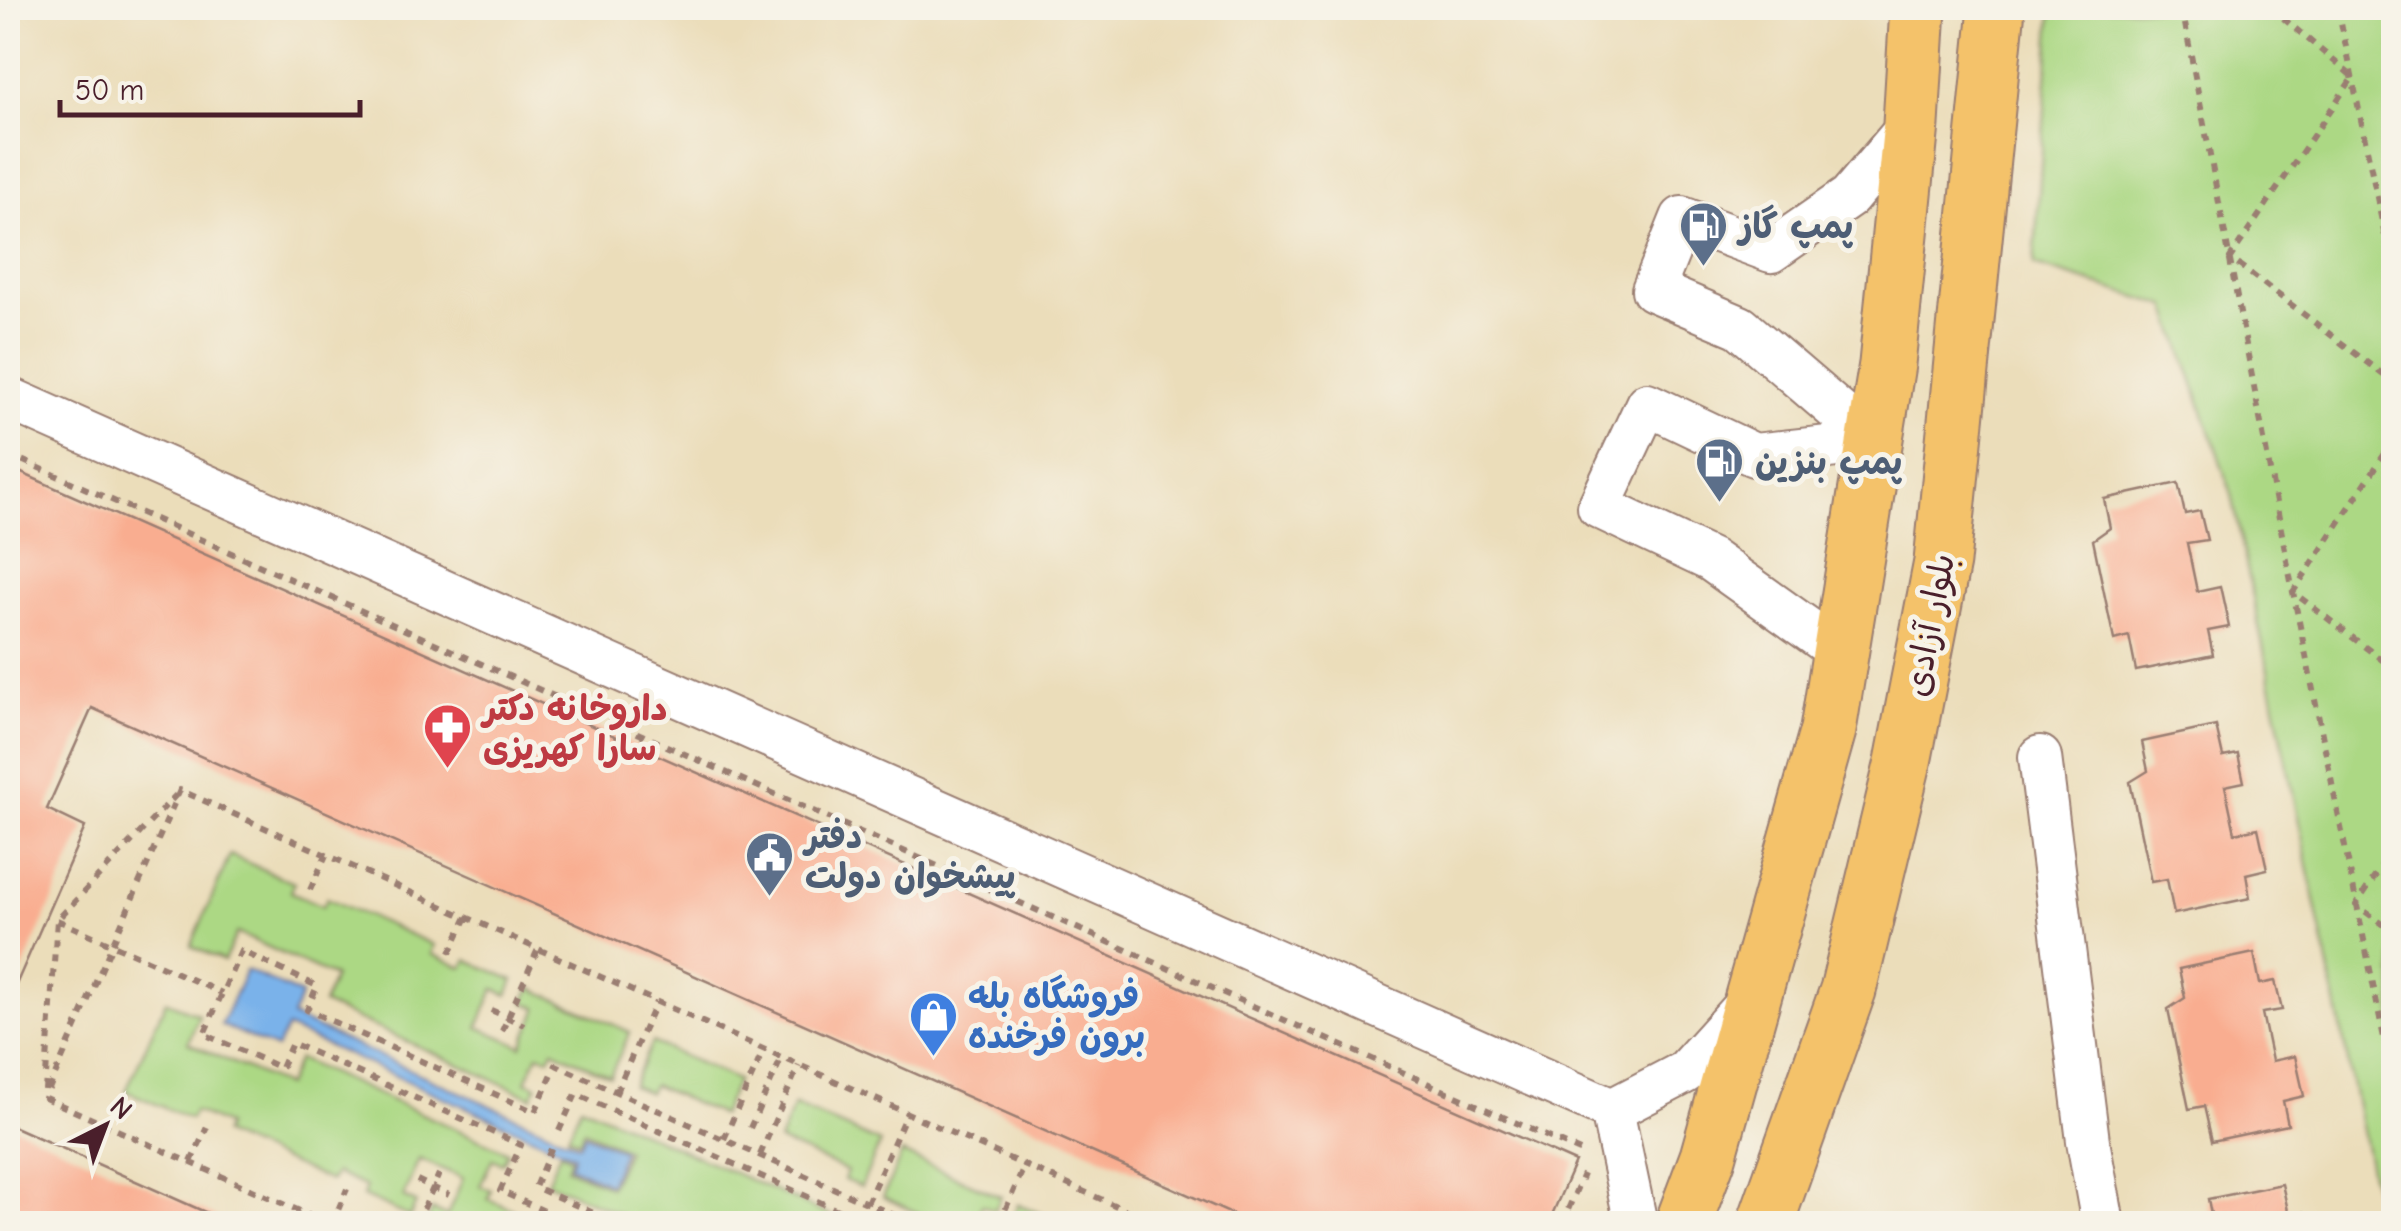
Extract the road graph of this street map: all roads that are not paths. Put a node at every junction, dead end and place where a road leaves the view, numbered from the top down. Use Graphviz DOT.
graph roads {
  1 [pos="1918,8"];
  2 [pos="1997,8"];
  3 [pos="1911,124"];
  4 [pos="8,398"];
  5 [pos="1874,442"];
  6 [pos="1840,652"];
  7 [pos="2040,757"];
  8 [pos="1755,994"];
  9 [pos="1612,1110"];
  10 [pos="1790,1151"];
  11 [pos="1636,1224"];
  12 [pos="1683,1224"];
  13 [pos="1765,1224"];
  14 [pos="1794,1224"];
  15 [pos="2102,1224"];
  1 -- 3 [label="main road"];
  2 -- 10 [label="main road, بلوار آزادی"];
  3 -- 5 [label="main road"];
  3 -- 5 [label="street"];
  4 -- 9 [label="street"];
  5 -- 6 [label="main road"];
  5 -- 6 [label="street"];
  6 -- 8 [label="main road"];
  7 -- 15 [label="street"];
  8 -- 9 [label="street"];
  8 -- 12 [label="main road"];
  9 -- 11 [label="street"];
  10 -- 13 [label="main road, بلوار آزادی"];
  10 -- 14 [label="street"];
}
